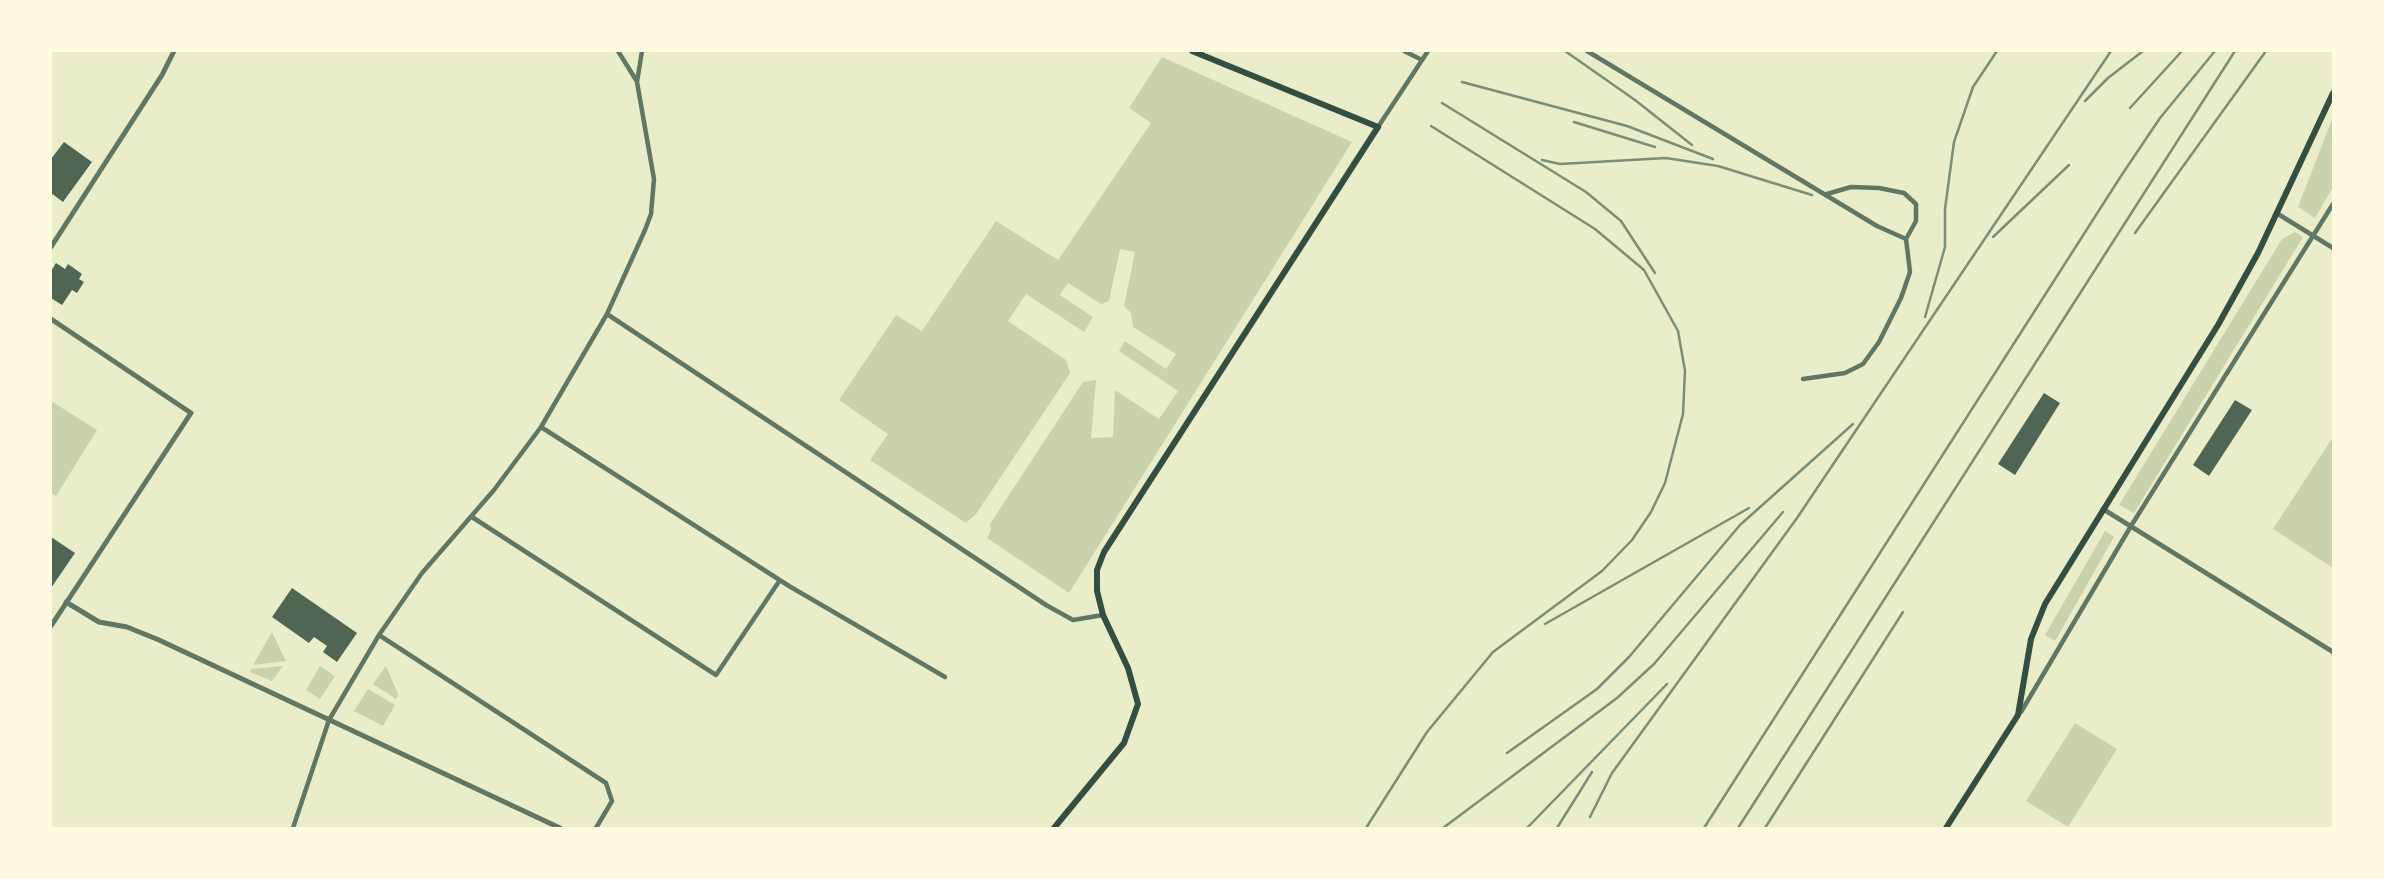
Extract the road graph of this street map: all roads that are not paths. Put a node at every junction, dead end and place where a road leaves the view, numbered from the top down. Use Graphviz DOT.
graph roads {
  1 [pos="174,51"];
  2 [pos="618,51"];
  3 [pos="642,51"];
  4 [pos="1192,51"];
  5 [pos="1404,51"];
  6 [pos="1427,51"];
  7 [pos="1587,51"];
  8 [pos="1422,60"];
  9 [pos="637,82"];
  10 [pos="2333,93"];
  11 [pos="1378,127"];
  12 [pos="1826,194"];
  13 [pos="2333,204"];
  14 [pos="2278,214"];
  15 [pos="2314,236"];
  16 [pos="1906,239"];
  17 [pos="51,247"];
  18 [pos="2333,248"];
  19 [pos="607,314"];
  20 [pos="51,319"];
  21 [pos="1803,379"];
  22 [pos="541,427"];
  23 [pos="2103,509"];
  24 [pos="472,517"];
  25 [pos="2131,526"];
  26 [pos="780,580"];
  27 [pos="66,602"];
  28 [pos="1103,615"];
  29 [pos="51,626"];
  30 [pos="379,635"];
  31 [pos="2333,652"];
  32 [pos="946,677"];
  33 [pos="2018,715"];
  34 [pos="329,720"];
  35 [pos="293,828"];
  36 [pos="560,828"];
  37 [pos="596,828"];
  38 [pos="1054,828"];
  39 [pos="1946,828"];
  1 -- 17 [label="street"];
  2 -- 9 [label="street"];
  3 -- 9 [label="street"];
  4 -- 11 [label="main road"];
  5 -- 8 [label="street"];
  6 -- 8 [label="street"];
  7 -- 12 [label="street"];
  8 -- 11 [label="street"];
  9 -- 19 [label="street"];
  10 -- 14 [label="main road"];
  11 -- 28 [label="main road"];
  12 -- 16 [label="street"];
  12 -- 16 [label="street"];
  13 -- 15 [label="street"];
  14 -- 15 [label="street"];
  14 -- 23 [label="main road"];
  15 -- 18 [label="street"];
  15 -- 25 [label="street"];
  16 -- 21 [label="street"];
  19 -- 22 [label="street"];
  19 -- 28 [label="street"];
  20 -- 27 [label="street"];
  22 -- 24 [label="street"];
  22 -- 26 [label="street"];
  23 -- 25 [label="street"];
  23 -- 33 [label="main road"];
  24 -- 26 [label="street"];
  24 -- 30 [label="street"];
  25 -- 31 [label="street"];
  25 -- 33 [label="street"];
  26 -- 32 [label="street"];
  27 -- 29 [label="street"];
  27 -- 34 [label="street"];
  28 -- 38 [label="main road"];
  30 -- 34 [label="street"];
  30 -- 37 [label="street"];
  33 -- 39 [label="main road"];
  34 -- 35 [label="street"];
  34 -- 36 [label="street"];
}
